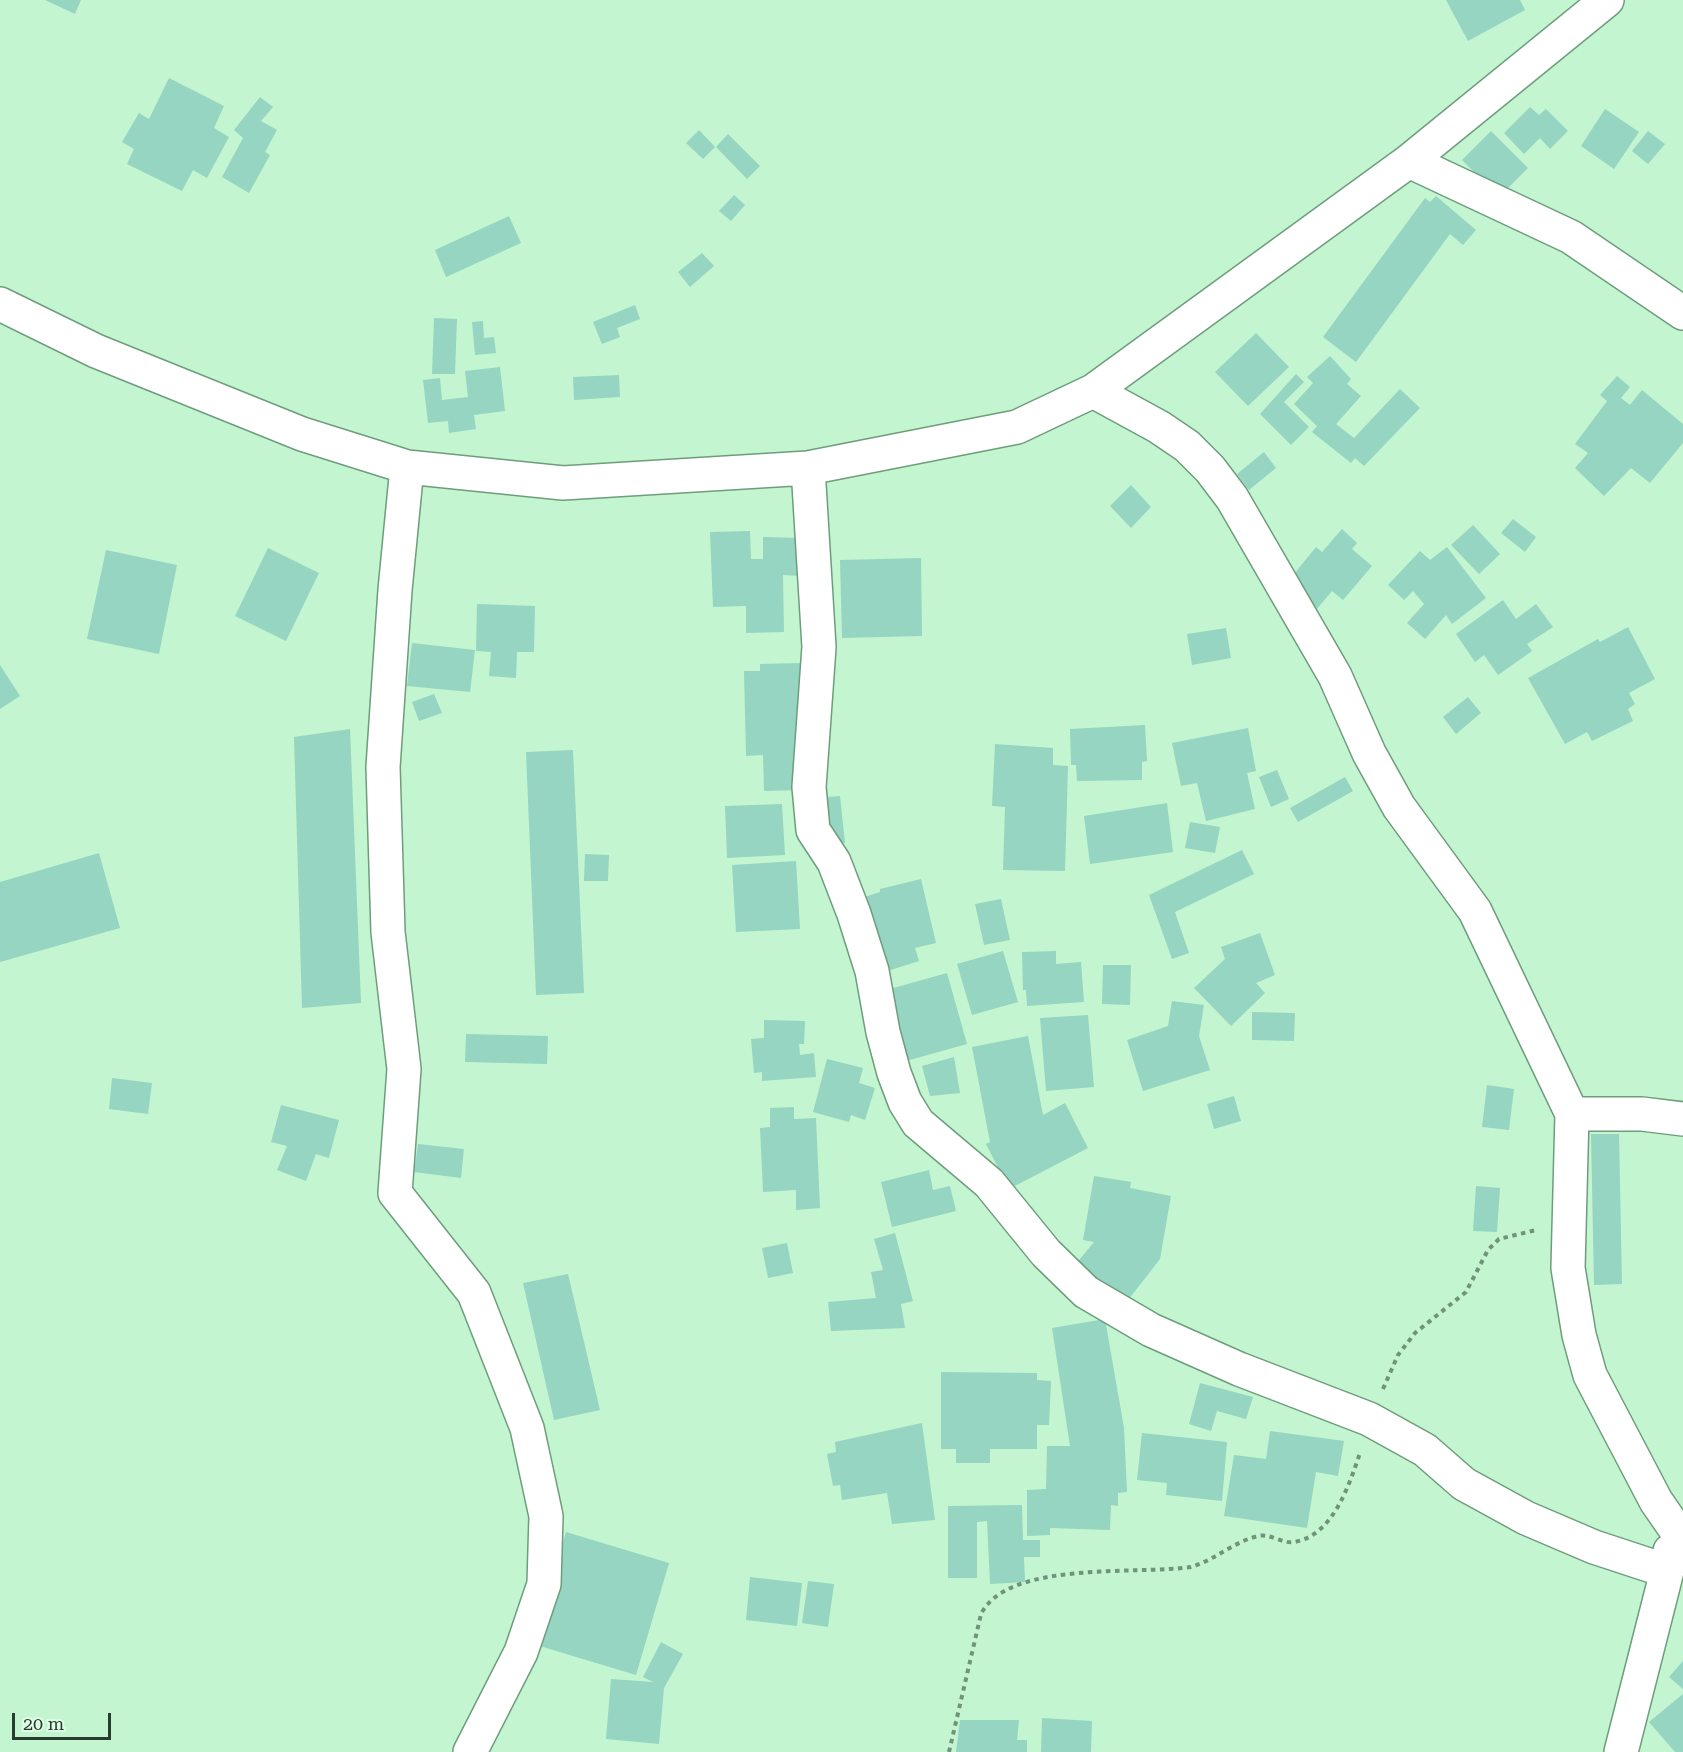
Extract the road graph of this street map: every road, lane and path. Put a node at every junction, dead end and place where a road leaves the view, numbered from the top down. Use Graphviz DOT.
graph roads {
  1 [pos="1607,0"];
  2 [pos="1409,161"];
  3 [pos="0,304"];
  4 [pos="1683,314"];
  5 [pos="1093,391"];
  6 [pos="407,467"];
  7 [pos="808,468"];
  8 [pos="1572,1114"];
  9 [pos="1683,1119"];
  10 [pos="1540,1230"];
  11 [pos="1369,1419"];
  12 [pos="1678,1532"];
  13 [pos="1667,1571"];
  14 [pos="470,1752"];
  15 [pos="949,1752"];
  16 [pos="1621,1752"];
  1 -- 2 [label="street"];
  2 -- 4 [label="street"];
  2 -- 5 [label="street"];
  3 -- 6 [label="street"];
  5 -- 7 [label="street"];
  5 -- 8 [label="street"];
  6 -- 7 [label="street"];
  6 -- 14 [label="street"];
  7 -- 11 [label="street"];
  8 -- 9 [label="street"];
  8 -- 12 [label="street"];
  10 -- 11 [label="path"];
  11 -- 13 [label="street"];
  11 -- 15 [label="path"];
  12 -- 13 [label="street"];
  13 -- 16 [label="street"];
}
